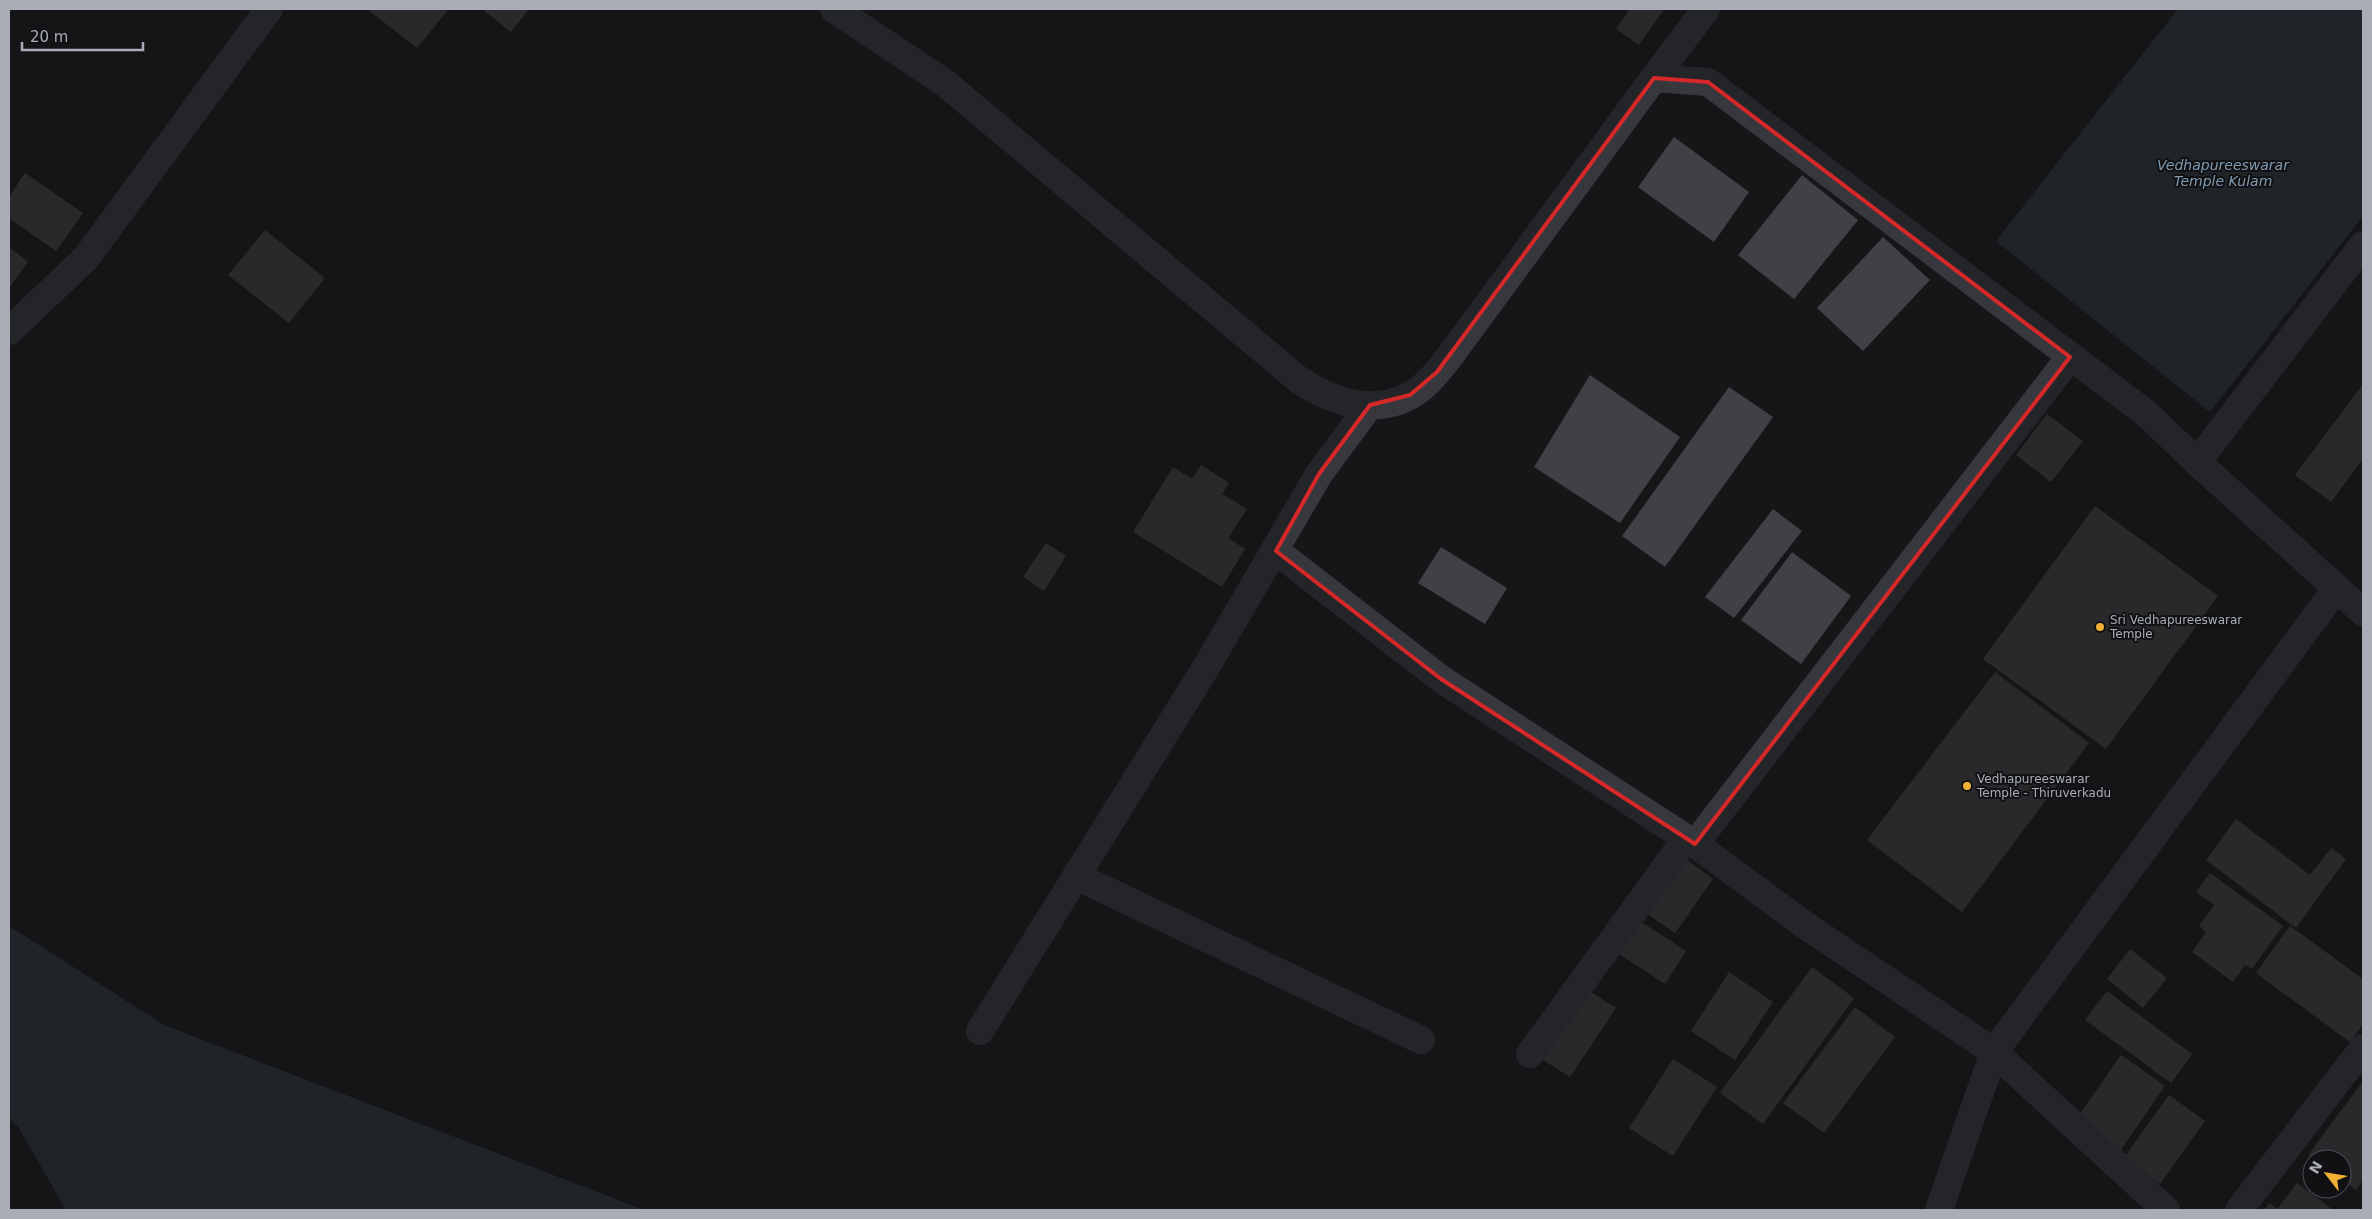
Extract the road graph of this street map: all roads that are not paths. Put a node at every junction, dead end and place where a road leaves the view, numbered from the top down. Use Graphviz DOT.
graph roads {
  1 [pos="269,9"];
  2 [pos="834,9"];
  3 [pos="1706,9"];
  4 [pos="1654,78"];
  5 [pos="2363,244"];
  6 [pos="9,331"];
  7 [pos="2070,357"];
  8 [pos="1370,405"];
  9 [pos="2198,462"];
  10 [pos="1276,551"];
  11 [pos="2336,589"];
  12 [pos="2363,612"];
  13 [pos="1691,841"];
  14 [pos="1076,876"];
  15 [pos="980,1031"];
  16 [pos="1421,1040"];
  17 [pos="2363,1048"];
  18 [pos="1994,1052"];
  19 [pos="1530,1054"];
  20 [pos="1939,1210"];
  21 [pos="2166,1210"];
  22 [pos="2239,1210"];
  1 -- 6 [label="street"];
  2 -- 8 [label="street"];
  3 -- 4 [label="street"];
  4 -- 7 [label="street"];
  4 -- 8 [label="street"];
  5 -- 9 [label="street"];
  7 -- 9 [label="street"];
  7 -- 13 [label="street"];
  8 -- 10 [label="street"];
  9 -- 11 [label="street"];
  10 -- 13 [label="street"];
  10 -- 14 [label="street"];
  11 -- 12 [label="street"];
  11 -- 18 [label="street"];
  13 -- 18 [label="street"];
  13 -- 19 [label="street"];
  14 -- 15 [label="street"];
  14 -- 16 [label="street"];
  17 -- 22 [label="street"];
  18 -- 20 [label="street"];
  18 -- 21 [label="street"];
}
